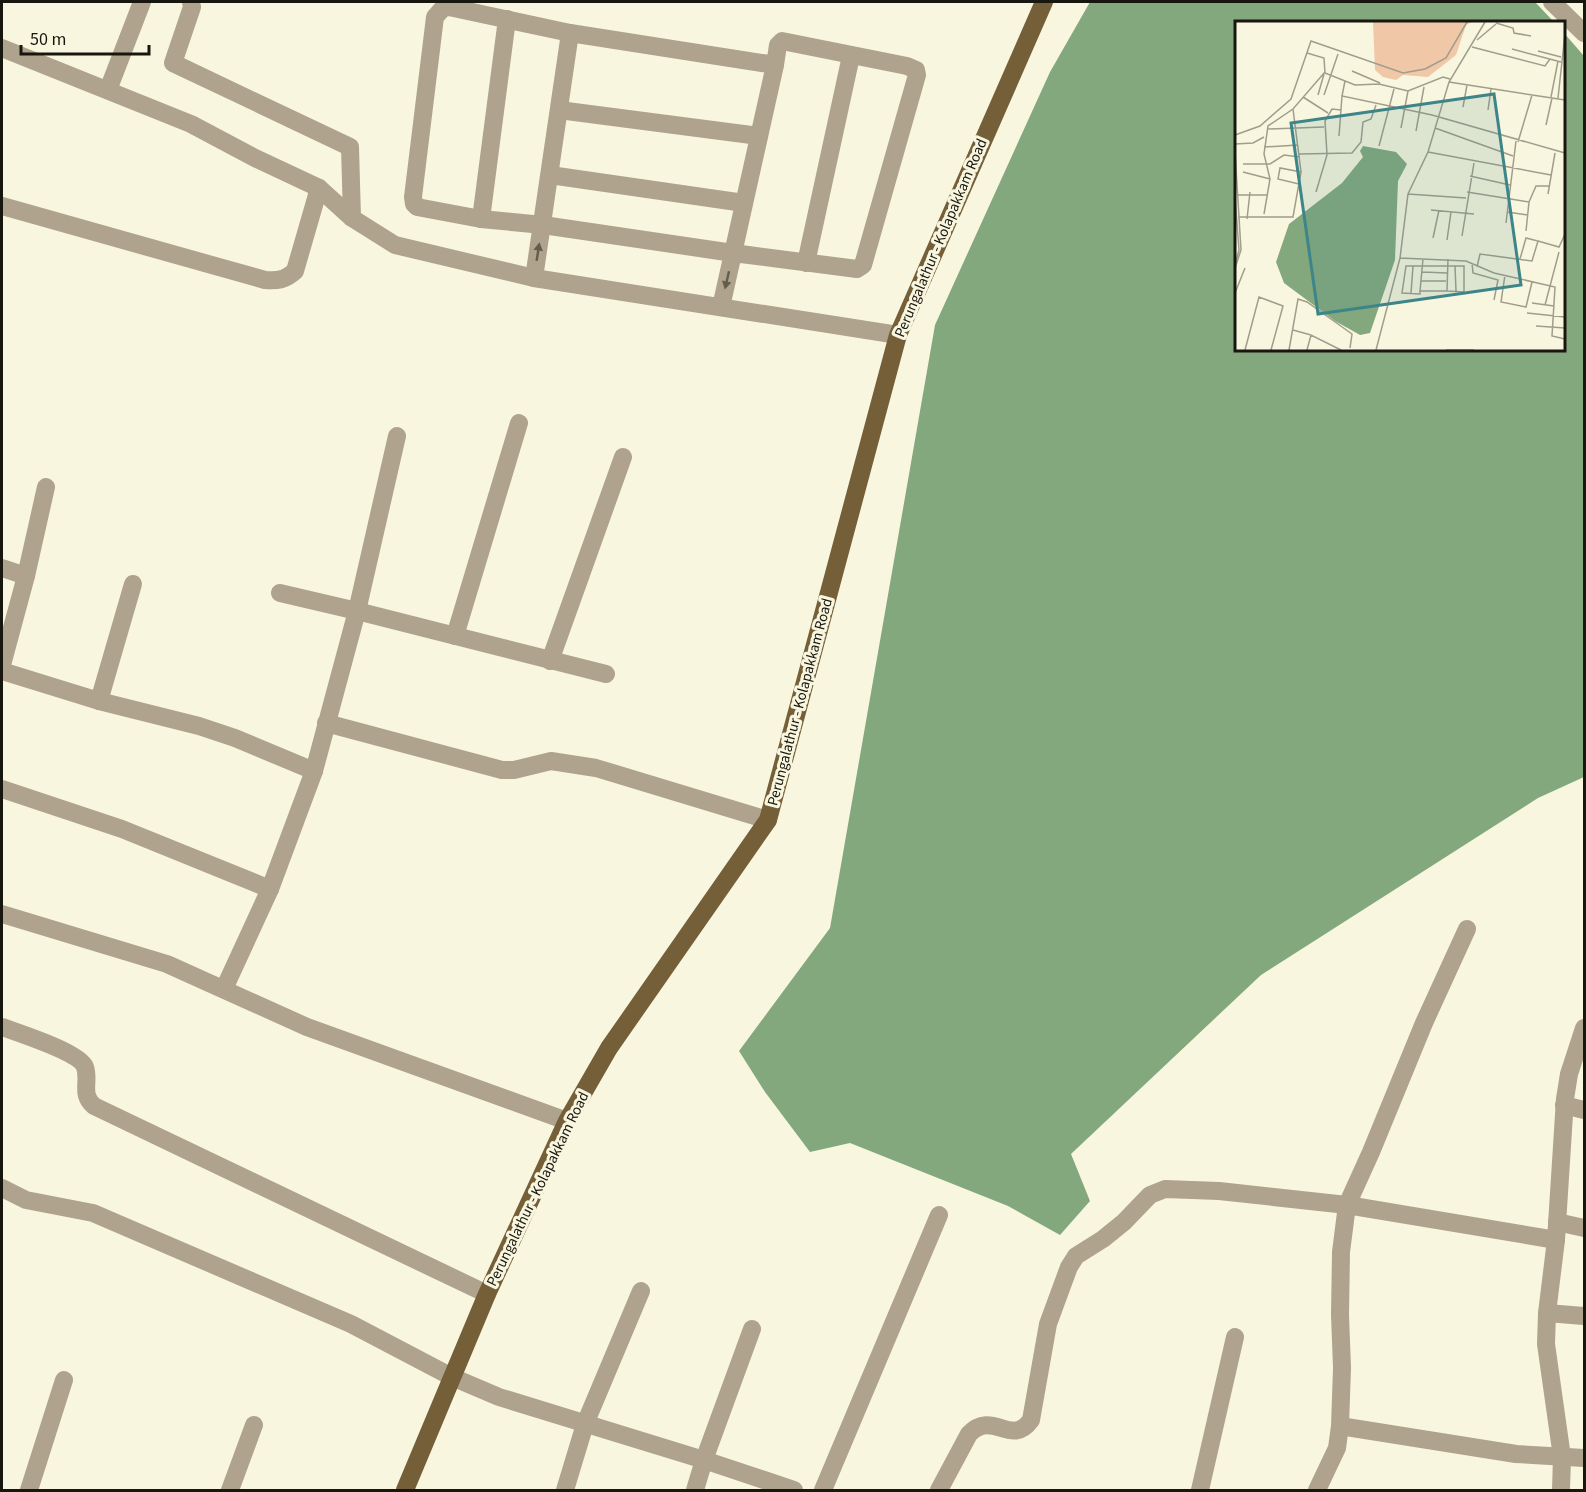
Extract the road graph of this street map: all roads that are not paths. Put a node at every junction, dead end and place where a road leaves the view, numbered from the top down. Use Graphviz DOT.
graph roads {
  1 [pos="142,2"];
  2 [pos="191,2"];
  3 [pos="1044,2"];
  4 [pos="1552,2"];
  5 [pos="507,19"];
  6 [pos="570,33"];
  7 [pos="1584,33"];
  8 [pos="2,48"];
  9 [pos="851,56"];
  10 [pos="775,65"];
  11 [pos="108,90"];
  12 [pos="559,110"];
  13 [pos="759,136"];
  14 [pos="550,175"];
  15 [pos="319,188"];
  16 [pos="744,203"];
  17 [pos="2,206"];
  18 [pos="352,218"];
  19 [pos="481,219"];
  20 [pos="543,225"];
  21 [pos="733,254"];
  22 [pos="806,263"];
  23 [pos="534,278"];
  24 [pos="721,307"];
  25 [pos="898,335"];
  26 [pos="519,423"];
  27 [pos="397,436"];
  28 [pos="623,457"];
  29 [pos="46,487"];
  30 [pos="2,568"];
  31 [pos="26,576"];
  32 [pos="133,584"];
  33 [pos="280,593"];
  34 [pos="357,610"];
  35 [pos="455,636"];
  36 [pos="550,661"];
  37 [pos="2,665"];
  38 [pos="2,671"];
  39 [pos="606,674"];
  40 [pos="99,701"];
  41 [pos="326,723"];
  42 [pos="314,771"];
  43 [pos="2,789"];
  44 [pos="768,820"];
  45 [pos="270,889"];
  46 [pos="2,914"];
  47 [pos="1467,929"];
  48 [pos="224,989"];
  49 [pos="2,1027"];
  50 [pos="1584,1028"];
  51 [pos="1564,1105"];
  52 [pos="1584,1110"];
  53 [pos="567,1121"];
  54 [pos="2,1188"];
  55 [pos="1347,1205"];
  56 [pos="939,1215"];
  57 [pos="1584,1228"];
  58 [pos="1556,1231"];
  59 [pos="641,1291"];
  60 [pos="487,1294"];
  61 [pos="1547,1313"];
  62 [pos="1584,1316"];
  63 [pos="752,1329"];
  64 [pos="1235,1337"];
  65 [pos="452,1377"];
  66 [pos="64,1380"];
  67 [pos="585,1424"];
  68 [pos="254,1425"];
  69 [pos="1340,1426"];
  70 [pos="1562,1457"];
  71 [pos="1584,1458"];
  72 [pos="704,1460"];
  73 [pos="29,1491"];
  74 [pos="230,1491"];
  75 [pos="405,1491"];
  76 [pos="565,1491"];
  77 [pos="694,1491"];
  78 [pos="794,1491"];
  79 [pos="823,1491"];
  80 [pos="939,1491"];
  81 [pos="1200,1491"];
  82 [pos="1317,1491"];
  83 [pos="1561,1491"];
  1 -- 11 [label="street"];
  2 -- 18 [label="street"];
  3 -- 25 [label="main road, Perungalathur - Kolapakkam Road"];
  4 -- 7 [label="street"];
  5 -- 6 [label="street"];
  5 -- 19 [label="street"];
  5 -- 19 [label="street"];
  6 -- 10 [label="street"];
  6 -- 12 [label="street"];
  8 -- 11 [label="street"];
  9 -- 10 [label="street"];
  9 -- 22 [label="street"];
  9 -- 22 [label="street"];
  10 -- 13 [label="street"];
  11 -- 15 [label="street"];
  12 -- 13 [label="street"];
  12 -- 14 [label="street"];
  13 -- 16 [label="street"];
  14 -- 16 [label="street"];
  14 -- 20 [label="street"];
  15 -- 17 [label="street"];
  15 -- 18 [label="street"];
  16 -- 21 [label="street"];
  18 -- 23 [label="street"];
  19 -- 20 [label="street"];
  20 -- 21 [label="street"];
  23 -- 20 [label="street, one-way"];
  21 -- 22 [label="street"];
  21 -- 24 [label="street, one-way"];
  23 -- 24 [label="street"];
  24 -- 25 [label="street"];
  25 -- 44 [label="main road, Perungalathur - Kolapakkam Road"];
  26 -- 35 [label="street"];
  27 -- 34 [label="street"];
  28 -- 36 [label="street"];
  29 -- 31 [label="street"];
  30 -- 31 [label="street"];
  31 -- 37 [label="street"];
  32 -- 40 [label="street"];
  33 -- 34 [label="street"];
  34 -- 35 [label="street"];
  34 -- 41 [label="street"];
  35 -- 36 [label="street"];
  36 -- 39 [label="street"];
  38 -- 40 [label="street"];
  40 -- 42 [label="street"];
  41 -- 42 [label="street"];
  41 -- 44 [label="street"];
  42 -- 45 [label="street"];
  43 -- 45 [label="street"];
  44 -- 53 [label="main road, Perungalathur - Kolapakkam Road"];
  45 -- 48 [label="street"];
  46 -- 48 [label="street"];
  47 -- 55 [label="street"];
  48 -- 53 [label="street"];
  49 -- 60 [label="street"];
  50 -- 51 [label="street"];
  51 -- 52 [label="street"];
  51 -- 58 [label="street"];
  53 -- 60 [label="main road, Perungalathur - Kolapakkam Road"];
  54 -- 65 [label="street"];
  55 -- 58 [label="street"];
  55 -- 69 [label="street"];
  55 -- 80 [label="street"];
  56 -- 79 [label="street"];
  57 -- 58 [label="street"];
  58 -- 61 [label="street"];
  59 -- 67 [label="street"];
  60 -- 65 [label="main road, Perungalathur - Kolapakkam Road"];
  61 -- 62 [label="street"];
  61 -- 70 [label="street"];
  63 -- 72 [label="street"];
  64 -- 81 [label="street"];
  65 -- 67 [label="street"];
  65 -- 75 [label="main road, Perungalathur - Kolapakkam Road"];
  66 -- 73 [label="street"];
  67 -- 72 [label="street"];
  67 -- 76 [label="street"];
  68 -- 74 [label="street"];
  69 -- 70 [label="street"];
  69 -- 82 [label="street"];
  70 -- 71 [label="street"];
  70 -- 83 [label="street"];
  72 -- 77 [label="street"];
  72 -- 78 [label="street"];
}
